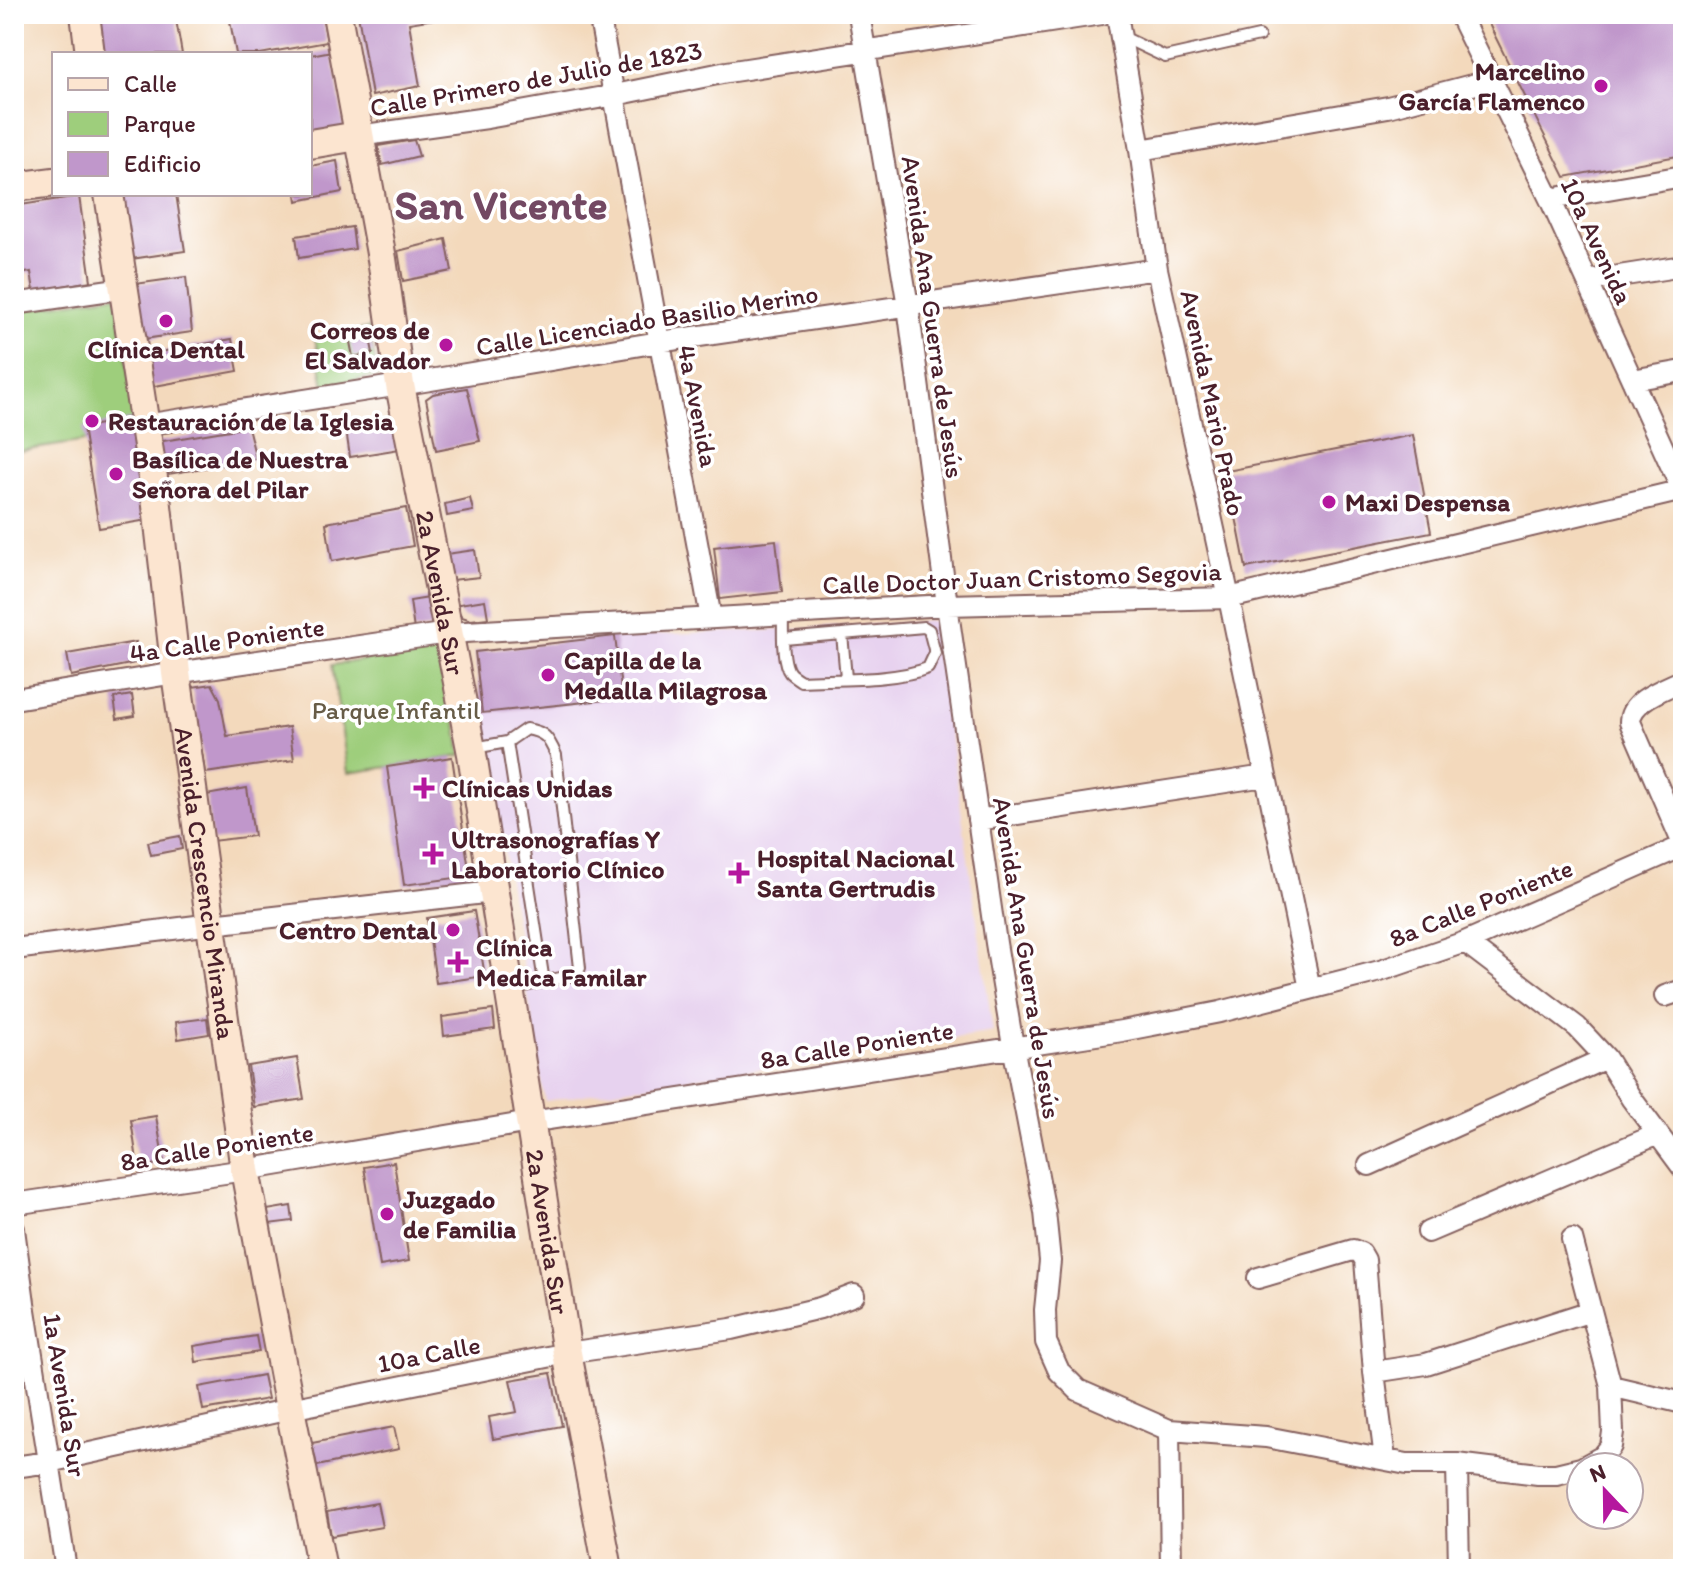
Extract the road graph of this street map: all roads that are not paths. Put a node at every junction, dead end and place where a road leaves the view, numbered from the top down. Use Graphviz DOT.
graph roads {
  1 [pos="85,14"];
  2 [pos="337,14"];
  3 [pos="599,14"];
  4 [pos="859,14"];
  5 [pos="1102,14"];
  6 [pos="1117,14"];
  7 [pos="1459,14"];
  8 [pos="1121,36"];
  9 [pos="1259,36"];
  10 [pos="866,51"];
  11 [pos="90,52"];
  12 [pos="1491,80"];
  13 [pos="615,95"];
  14 [pos="358,136"];
  15 [pos="312,144"];
  16 [pos="1140,150"];
  17 [pos="1683,176"];
  18 [pos="52,182"];
  19 [pos="14,187"];
  20 [pos="109,196"];
  21 [pos="1550,199"];
  22 [pos="1683,266"];
  23 [pos="1157,269"];
  24 [pos="1587,281"];
  25 [pos="124,288"];
  26 [pos="14,304"];
  27 [pos="908,306"];
  28 [pos="659,342"];
  29 [pos="1683,371"];
  30 [pos="1632,380"];
  31 [pos="400,385"];
  32 [pos="145,425"];
  33 [pos="1683,491"];
  34 [pos="1229,598"];
  35 [pos="947,605"];
  36 [pos="783,614"];
  37 [pos="711,618"];
  38 [pos="448,633"];
  39 [pos="842,634"];
  40 [pos="784,639"];
  41 [pos="176,673"];
  42 [pos="846,678"];
  43 [pos="1683,680"];
  44 [pos="14,699"];
  45 [pos="507,742"];
  46 [pos="471,748"];
  47 [pos="1265,776"];
  48 [pos="978,820"];
  49 [pos="1683,845"];
  50 [pos="493,892"];
  51 [pos="212,924"];
  52 [pos="1465,942"];
  53 [pos="14,949"];
  54 [pos="544,982"];
  55 [pos="509,989"];
  56 [pos="1310,989"];
  57 [pos="1013,1046"];
  58 [pos="1606,1058"];
  59 [pos="530,1122"];
  60 [pos="1670,1141"];
  61 [pos="1369,1165"];
  62 [pos="1683,1168"];
  63 [pos="245,1170"];
  64 [pos="14,1204"];
  65 [pos="14,1229"];
  66 [pos="1428,1232"];
  67 [pos="1572,1239"];
  68 [pos="1258,1278"];
  69 [pos="854,1295"];
  70 [pos="1591,1311"];
  71 [pos="567,1353"];
  72 [pos="1374,1372"];
  73 [pos="1611,1386"];
  74 [pos="1683,1403"];
  75 [pos="290,1409"];
  76 [pos="1169,1430"];
  77 [pos="1607,1451"];
  78 [pos="1385,1459"];
  79 [pos="49,1462"];
  80 [pos="1457,1464"];
  81 [pos="14,1467"];
  82 [pos="1565,1472"];
  83 [pos="66,1569"];
  84 [pos="322,1569"];
  85 [pos="608,1569"];
  86 [pos="1171,1569"];
  87 [pos="1459,1569"];
  1 -- 11 [label="main road"];
  2 -- 14 [label="main road, 2a Avenida Sur"];
  3 -- 13 [label="street, 4a Avenida"];
  4 -- 10 [label="street, Avenida Ana Guerra de Jesús"];
  5 -- 10 [label="street, Calle Primero de Julio de 1823"];
  6 -- 8 [label="street, Avenida Mario Prado"];
  7 -- 12 [label="street, 10a Avenida"];
  8 -- 9 [label="lane"];
  8 -- 16 [label="street, Avenida Mario Prado"];
  10 -- 13 [label="street, Calle Primero de Julio de 1823"];
  10 -- 27 [label="street, Avenida Ana Guerra de Jesús"];
  12 -- 16 [label="street"];
  12 -- 21 [label="street, 10a Avenida"];
  13 -- 14 [label="street, Calle Primero de Julio de 1823"];
  13 -- 28 [label="street, 4a Avenida"];
  14 -- 15 [label="main road"];
  14 -- 31 [label="main road, 2a Avenida Sur"];
  16 -- 23 [label="street, Avenida Mario Prado"];
  17 -- 21 [label="street"];
  18 -- 19 [label="main road"];
  20 -- 25 [label="main road, Avenida Crescencio Miranda"];
  21 -- 24 [label="street, 10a Avenida"];
  22 -- 24 [label="street"];
  23 -- 27 [label="street, Calle Licenciado Basilio Merino"];
  23 -- 34 [label="street, Avenida Mario Prado"];
  24 -- 30 [label="street, 10a Avenida"];
  25 -- 26 [label="street"];
  25 -- 32 [label="main road, Avenida Crescencio Miranda"];
  27 -- 28 [label="street, Calle Licenciado Basilio Merino"];
  27 -- 35 [label="street, Avenida Ana Guerra de Jesús"];
  28 -- 31 [label="street, Calle Licenciado Basilio Merino"];
  28 -- 37 [label="street, 4a Avenida"];
  29 -- 30 [label="street"];
  30 -- 33 [label="street, 10a Avenida"];
  31 -- 32 [label="street, Calle Licenciado Basilio Merino"];
  31 -- 38 [label="main road, 2a Avenida Sur"];
  32 -- 41 [label="main road, Avenida Crescencio Miranda"];
  33 -- 34 [label="street, Calle Doctor Juan Cristomo Segovia"];
  34 -- 35 [label="street, Calle Doctor Juan Cristomo Segovia"];
  34 -- 47 [label="street, Avenida Mario Prado"];
  35 -- 36 [label="street, Calle Doctor Juan Cristomo Segovia"];
  35 -- 48 [label="street, Avenida Ana Guerra de Jesús"];
  36 -- 37 [label="street, Calle Doctor Juan Cristomo Segovia"];
  36 -- 40 [label="lane"];
  37 -- 38 [label="street, Calle Doctor Juan Cristomo Segovia"];
  38 -- 41 [label="street, 4a Calle Poniente"];
  38 -- 46 [label="main road, 2a Avenida Sur"];
  39 -- 40 [label="lane"];
  39 -- 42 [label="lane"];
  39 -- 42 [label="lane"];
  40 -- 42 [label="lane"];
  41 -- 44 [label="street, 4a Calle Poniente"];
  41 -- 51 [label="main road, Avenida Crescencio Miranda"];
  43 -- 49 [label="street"];
  45 -- 46 [label="lane"];
  45 -- 54 [label="lane"];
  45 -- 54 [label="lane"];
  46 -- 50 [label="main road, 2a Avenida Sur"];
  47 -- 48 [label="street"];
  47 -- 56 [label="street, Avenida Mario Prado"];
  48 -- 57 [label="street, Avenida Ana Guerra de Jesús"];
  49 -- 52 [label="street, 8a Calle Poniente"];
  50 -- 51 [label="street"];
  50 -- 55 [label="main road, 2a Avenida Sur"];
  51 -- 53 [label="street"];
  51 -- 63 [label="main road, Avenida Crescencio Miranda"];
  52 -- 56 [label="street, 8a Calle Poniente"];
  52 -- 58 [label="street"];
  54 -- 55 [label="lane"];
  55 -- 59 [label="main road, 2a Avenida Sur"];
  56 -- 57 [label="street, 8a Calle Poniente"];
  57 -- 59 [label="street, 8a Calle Poniente"];
  57 -- 76 [label="street, Avenida Ana Guerra de Jesús"];
  58 -- 60 [label="street"];
  58 -- 61 [label="street"];
  59 -- 63 [label="street, 8a Calle Poniente"];
  59 -- 71 [label="main road, 2a Avenida Sur"];
  60 -- 62 [label="street"];
  60 -- 66 [label="street"];
  63 -- 64 [label="street, 8a Calle Poniente"];
  63 -- 75 [label="main road, Avenida Crescencio Miranda"];
  65 -- 79 [label="street, 1a Avenida Sur"];
  67 -- 70 [label="street"];
  68 -- 72 [label="street"];
  69 -- 71 [label="street, 10a Calle"];
  70 -- 72 [label="street"];
  70 -- 73 [label="street"];
  71 -- 75 [label="street, 10a Calle"];
  71 -- 85 [label="main road, 2a Avenida Sur"];
  72 -- 78 [label="street"];
  73 -- 74 [label="street"];
  73 -- 77 [label="street, Avenida Ana Guerra de Jesús"];
  75 -- 79 [label="street, 10a Calle"];
  75 -- 84 [label="main road, Avenida Crescencio Miranda"];
  76 -- 78 [label="street, Avenida Ana Guerra de Jesús"];
  76 -- 86 [label="street"];
  78 -- 80 [label="street, Avenida Ana Guerra de Jesús"];
  79 -- 81 [label="street, 10a Calle"];
  79 -- 83 [label="street, 1a Avenida Sur"];
  80 -- 82 [label="street, Avenida Ana Guerra de Jesús"];
  80 -- 87 [label="street"];
}
